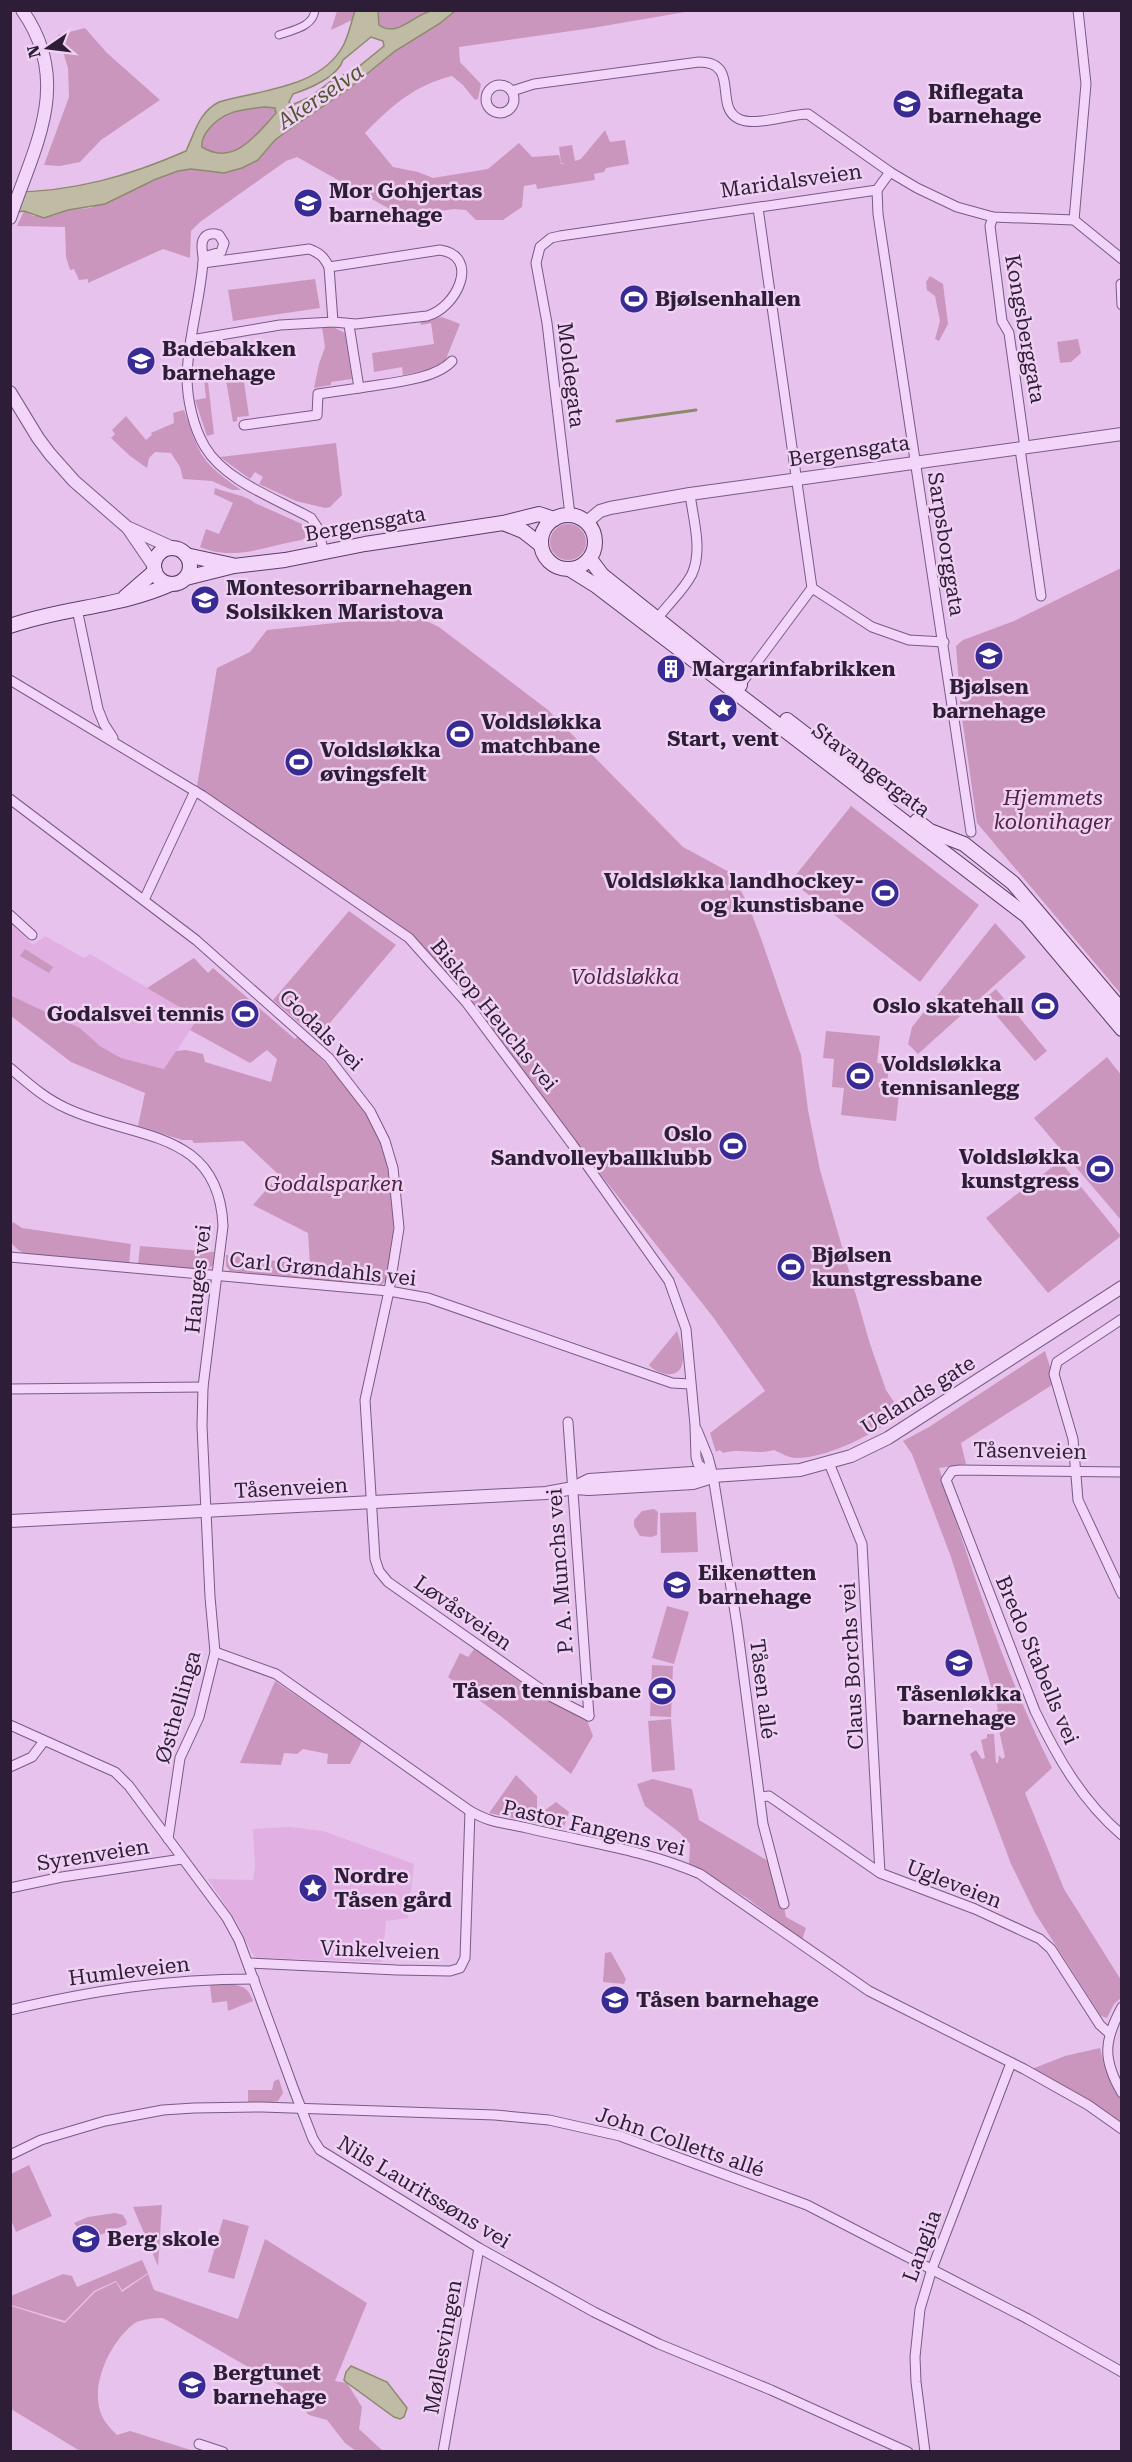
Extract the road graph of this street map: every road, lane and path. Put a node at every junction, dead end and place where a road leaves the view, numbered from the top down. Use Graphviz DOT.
graph roads {
  1 [pos="22,10"];
  2 [pos="315,10"];
  3 [pos="1078,10"];
  4 [pos="279,35"];
  5 [pos="512,91"];
  6 [pos="890,172"];
  7 [pos="877,190"];
  8 [pos="758,208"];
  9 [pos="993,217"];
  10 [pos="10,218"];
  11 [pos="1074,220"];
  12 [pos="545,242"];
  13 [pos="1122,258"];
  14 [pos="329,267"];
  15 [pos="1121,284"];
  16 [pos="1122,305"];
  17 [pos="333,322"];
  18 [pos="349,324"];
  19 [pos="191,340"];
  20 [pos="452,361"];
  21 [pos="359,388"];
  22 [pos="10,392"];
  23 [pos="244,425"];
  24 [pos="1122,434"];
  25 [pos="1023,449"];
  26 [pos="915,464"];
  27 [pos="796,480"];
  28 [pos="690,494"];
  29 [pos="570,515"];
  30 [pos="554,519"];
  31 [pos="587,522"];
  32 [pos="503,523"];
  33 [pos="128,528"];
  34 [pos="541,545"];
  35 [pos="173,548"];
  36 [pos="324,552"];
  37 [pos="186,555"];
  38 [pos="590,559"];
  39 [pos="234,566"];
  40 [pos="155,569"];
  41 [pos="571,570"];
  42 [pos="186,578"];
  43 [pos="171,584"];
  44 [pos="812,588"];
  45 [pos="1041,596"];
  46 [pos="125,598"];
  47 [pos="77,609"];
  48 [pos="657,619"];
  49 [pos="10,626"];
  50 [pos="944,642"];
  51 [pos="10,680"];
  52 [pos="740,685"];
  53 [pos="117,742"];
  54 [pos="195,790"];
  55 [pos="10,799"];
  56 [pos="967,838"];
  57 [pos="953,860"];
  58 [pos="144,900"];
  59 [pos="10,915"];
  60 [pos="32,935"];
  61 [pos="1122,1011"];
  62 [pos="1122,1029"];
  63 [pos="10,1068"];
  64 [pos="11,1256"];
  65 [pos="217,1276"];
  66 [pos="1122,1287"];
  67 [pos="389,1291"];
  68 [pos="1122,1319"];
  69 [pos="690,1384"];
  70 [pos="203,1387"];
  71 [pos="10,1389"];
  72 [pos="568,1422"];
  73 [pos="829,1463"];
  74 [pos="1075,1472"];
  75 [pos="1122,1472"];
  76 [pos="712,1476"];
  77 [pos="946,1482"];
  78 [pos="573,1488"];
  79 [pos="372,1503"];
  80 [pos="207,1512"];
  81 [pos="10,1521"];
  82 [pos="1122,1594"];
  83 [pos="215,1652"];
  84 [pos="589,1716"];
  85 [pos="10,1725"];
  86 [pos="44,1741"];
  87 [pos="10,1767"];
  88 [pos="760,1797"];
  89 [pos="470,1811"];
  90 [pos="1122,1835"];
  91 [pos="168,1839"];
  92 [pos="182,1859"];
  93 [pos="880,1873"];
  94 [pos="10,1888"];
  95 [pos="784,1904"];
  96 [pos="249,1963"];
  97 [pos="254,1979"];
  98 [pos="1122,2007"];
  99 [pos="10,2010"];
  100 [pos="1109,2033"];
  101 [pos="1011,2063"];
  102 [pos="1122,2093"];
  103 [pos="302,2109"];
  104 [pos="1122,2129"];
  105 [pos="10,2155"];
  106 [pos="479,2248"];
  107 [pos="932,2269"];
  108 [pos="1122,2372"];
  109 [pos="199,2444"];
  110 [pos="223,2451"];
  111 [pos="443,2451"];
  112 [pos="908,2451"];
  113 [pos="925,2451"];
  1 -- 10 [label="street"];
  2 -- 4 [label="street"];
  3 -- 11 [label="street"];
  5 -- 6 [label="street"];
  6 -- 7 [label="street, Maridalsveien"];
  6 -- 9 [label="street, Maridalsveien"];
  7 -- 8 [label="street, Maridalsveien"];
  7 -- 26 [label="street, Sarpsborggata"];
  8 -- 12 [label="street, Maridalsveien"];
  8 -- 27 [label="street"];
  9 -- 11 [label="street, Maridalsveien"];
  9 -- 25 [label="street, Kongsberggata"];
  11 -- 13 [label="street"];
  12 -- 29 [label="street, Moldegata"];
  14 -- 17 [label="street"];
  14 -- 18 [label="street"];
  14 -- 19 [label="street"];
  15 -- 16 [label="street"];
  17 -- 18 [label="street"];
  17 -- 19 [label="street"];
  18 -- 21 [label="street"];
  19 -- 36 [label="street"];
  20 -- 21 [label="street"];
  21 -- 23 [label="street"];
  22 -- 33 [label="street"];
  24 -- 25 [label="street, Bergensgata"];
  25 -- 26 [label="street, Bergensgata"];
  25 -- 45 [label="street, Kongsberggata"];
  26 -- 27 [label="street, Bergensgata"];
  26 -- 50 [label="street, Sarpsborggata"];
  27 -- 28 [label="street, Bergensgata"];
  27 -- 44 [label="street"];
  28 -- 31 [label="street, Bergensgata"];
  28 -- 48 [label="street"];
  29 -- 30 [label="main road"];
  29 -- 31 [label="main road"];
  30 -- 32 [label="main road, Bergensgata"];
  30 -- 34 [label="main road"];
  31 -- 38 [label="main road"];
  32 -- 34 [label="main road"];
  32 -- 36 [label="main road, Bergensgata"];
  33 -- 35 [label="street"];
  33 -- 40 [label="street"];
  34 -- 41 [label="main road"];
  35 -- 37 [label="main road"];
  35 -- 40 [label="main road"];
  36 -- 39 [label="main road, Bergensgata"];
  37 -- 39 [label="main road, Bergensgata"];
  37 -- 42 [label="main road"];
  38 -- 41 [label="main road"];
  38 -- 48 [label="main road, Stavangergata"];
  39 -- 42 [label="main road, Bergensgata"];
  40 -- 43 [label="main road"];
  40 -- 46 [label="main road"];
  41 -- 57 [label="main road, Stavangergata"];
  42 -- 43 [label="main road"];
  43 -- 46 [label="main road"];
  44 -- 50 [label="street"];
  44 -- 52 [label="street"];
  46 -- 47 [label="main road"];
  47 -- 49 [label="main road"];
  47 -- 53 [label="street, Biskop Heuchs vei"];
  48 -- 52 [label="main road, Stavangergata"];
  50 -- 56 [label="street, Sarpsborggata"];
  51 -- 53 [label="street, Biskop Heuchs vei"];
  52 -- 56 [label="main road, Stavangergata"];
  53 -- 54 [label="street, Biskop Heuchs vei"];
  54 -- 58 [label="street"];
  54 -- 69 [label="street, Biskop Heuchs vei"];
  55 -- 58 [label="street, Godals vei"];
  56 -- 57 [label="street"];
  56 -- 61 [label="main road, Stavangergata"];
  57 -- 62 [label="main road, Stavangergata"];
  58 -- 67 [label="street, Godals vei"];
  59 -- 60 [label="street"];
  63 -- 65 [label="street, Hauges vei"];
  64 -- 65 [label="street, Carl Grøndahls vei"];
  65 -- 67 [label="street, Carl Grøndahls vei"];
  65 -- 70 [label="street, Hauges vei"];
  66 -- 73 [label="street, Uelands gate"];
  67 -- 69 [label="street, Carl Grøndahls vei"];
  67 -- 79 [label="street, Godals vei"];
  68 -- 74 [label="street"];
  69 -- 76 [label="street, Biskop Heuchs vei"];
  70 -- 71 [label="street"];
  70 -- 80 [label="street, Hauges vei"];
  72 -- 78 [label="street, P. A. Munchs vei"];
  73 -- 76 [label="street, Uelands gate"];
  73 -- 93 [label="street, Claus Borchs vei"];
  74 -- 75 [label="street, Tåsenveien"];
  74 -- 77 [label="street, Tåsenveien"];
  74 -- 82 [label="street"];
  76 -- 78 [label="street, Tåsenveien"];
  76 -- 88 [label="street, Tåsen allé"];
  77 -- 90 [label="street, Bredo Stabells vei"];
  78 -- 79 [label="street, Tåsenveien"];
  78 -- 84 [label="street, P. A. Munchs vei"];
  79 -- 80 [label="street, Tåsenveien"];
  79 -- 84 [label="street, Løvåsveien"];
  80 -- 81 [label="street, Tåsenveien"];
  80 -- 83 [label="street, Østhellinga"];
  83 -- 89 [label="street, Pastor Fangens vei"];
  83 -- 91 [label="street, Østhellinga"];
  85 -- 86 [label="street, Nils Lauritssøns vei"];
  86 -- 87 [label="street"];
  86 -- 91 [label="street, Nils Lauritssøns vei"];
  88 -- 93 [label="street, Ugleveien"];
  88 -- 95 [label="street, Tåsen allé"];
  89 -- 96 [label="street, Vinkelveien"];
  89 -- 101 [label="street, Pastor Fangens vei"];
  91 -- 92 [label="street, Nils Lauritssøns vei"];
  92 -- 94 [label="street, Syrenveien"];
  92 -- 96 [label="street, Nils Lauritssøns vei"];
  93 -- 100 [label="street, Ugleveien"];
  96 -- 97 [label="street, Nils Lauritssøns vei"];
  97 -- 99 [label="street, Humleveien"];
  97 -- 103 [label="street, Nils Lauritssøns vei"];
  98 -- 100 [label="street"];
  100 -- 102 [label="street"];
  101 -- 104 [label="street, Pastor Fangens vei"];
  101 -- 107 [label="street, Langlia"];
  103 -- 105 [label="street, John Colletts allé"];
  103 -- 106 [label="street, Nils Lauritssøns vei"];
  103 -- 107 [label="street, John Colletts allé"];
  106 -- 111 [label="street, Møllesvingen"];
  106 -- 112 [label="street, Nils Lauritssøns vei"];
  107 -- 108 [label="street, John Colletts allé"];
  107 -- 113 [label="street, Langlia"];
  109 -- 110 [label="street"];
}
